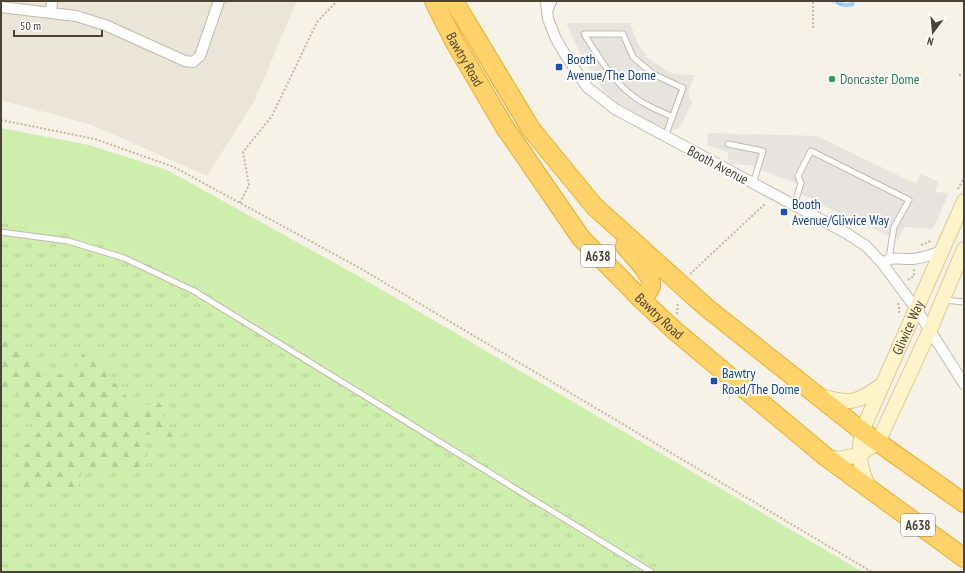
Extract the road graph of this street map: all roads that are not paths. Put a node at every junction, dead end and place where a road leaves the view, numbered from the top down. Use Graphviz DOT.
graph roads {
  1 [pos="52,1"];
  2 [pos="219,1"];
  3 [pos="434,1"];
  4 [pos="454,1"];
  5 [pos="539,1"];
  6 [pos="546,1"];
  7 [pos="554,1"];
  8 [pos="1,6"];
  9 [pos="51,12"];
  10 [pos="548,14"];
  11 [pos="673,117"];
  12 [pos="665,137"];
  13 [pos="728,144"];
  14 [pos="753,184"];
  15 [pos="961,196"];
  16 [pos="594,206"];
  17 [pos="794,206"];
  18 [pos="1,232"];
  19 [pos="964,245"];
  20 [pos="942,251"];
  21 [pos="962,260"];
  22 [pos="886,261"];
  23 [pos="641,299"];
  24 [pos="943,300"];
  25 [pos="964,302"];
  26 [pos="917,310"];
  27 [pos="929,332"];
  28 [pos="964,384"];
  29 [pos="882,385"];
  30 [pos="816,394"];
  31 [pos="862,430"];
  32 [pos="878,442"];
  33 [pos="859,455"];
  34 [pos="826,457"];
  35 [pos="872,492"];
  36 [pos="964,503"];
  37 [pos="964,558"];
  38 [pos="651,572"];
  1 -- 9 [label="street"];
  2 -- 9 [label="street"];
  3 -- 23 [label="highway, Bawtry Road / A638"];
  4 -- 16 [label="highway, Bawtry Road / A638"];
  5 -- 10 [label="street"];
  6 -- 10 [label="street, Booth Avenue"];
  7 -- 10 [label="lane"];
  8 -- 9 [label="street"];
  10 -- 12 [label="street, Booth Avenue"];
  11 -- 11 [label="lane"];
  11 -- 12 [label="lane"];
  12 -- 14 [label="street, Booth Avenue"];
  13 -- 14 [label="lane"];
  14 -- 17 [label="street, Booth Avenue"];
  15 -- 20 [label="street, Gliwice Way"];
  16 -- 23 [label="highway"];
  16 -- 30 [label="highway, Bawtry Road / A638"];
  17 -- 22 [label="street, Booth Avenue"];
  17 -- 22 [label="lane"];
  18 -- 38 [label="lane"];
  19 -- 20 [label="street"];
  20 -- 22 [label="street"];
  20 -- 26 [label="street, Gliwice Way"];
  21 -- 24 [label="street, Gliwice Way"];
  22 -- 26 [label="street, Booth Avenue"];
  23 -- 34 [label="highway, Bawtry Road / A638"];
  24 -- 25 [label="lane"];
  24 -- 27 [label="street, Gliwice Way"];
  26 -- 27 [label="street, Booth Avenue"];
  26 -- 29 [label="street, Gliwice Way"];
  27 -- 28 [label="street, Booth Avenue"];
  27 -- 32 [label="street, Gliwice Way"];
  29 -- 30 [label="street"];
  29 -- 31 [label="street, Gliwice Way"];
  30 -- 31 [label="highway, Bawtry Road / A638"];
  31 -- 32 [label="highway, Bawtry Road / A638"];
  31 -- 33 [label="street, Gliwice Way"];
  32 -- 33 [label="street"];
  32 -- 36 [label="highway, Bawtry Road / A638"];
  33 -- 34 [label="street"];
  33 -- 35 [label="street, Gliwice Way"];
  34 -- 35 [label="highway, Bawtry Road / A638"];
  35 -- 37 [label="highway, Bawtry Road / A638"];
}
